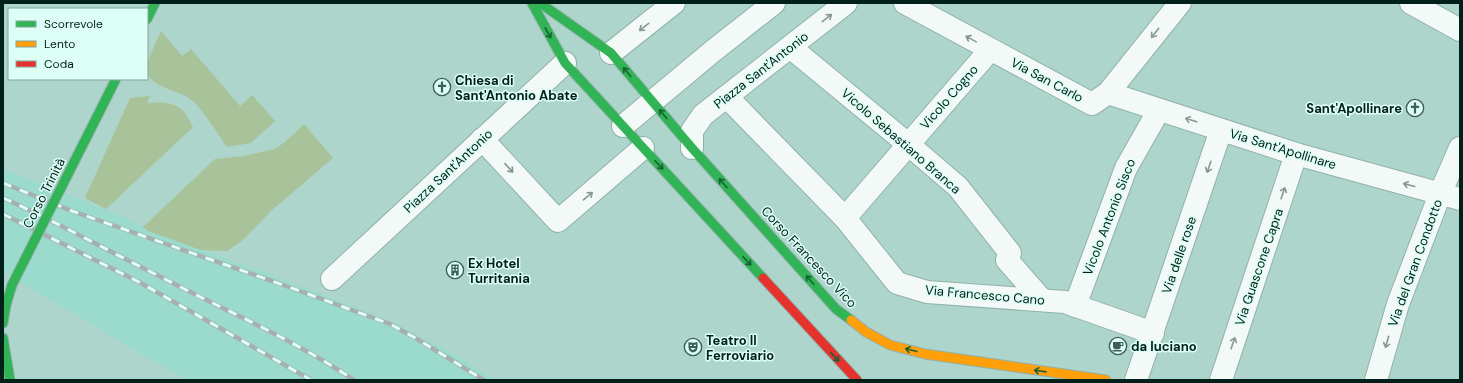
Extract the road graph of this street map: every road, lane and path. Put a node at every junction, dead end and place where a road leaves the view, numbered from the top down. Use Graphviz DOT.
graph roads {
  1 [pos="155,3"];
  2 [pos="532,3"];
  3 [pos="540,3"];
  4 [pos="674,3"];
  5 [pos="774,3"];
  6 [pos="846,3"];
  7 [pos="905,3"];
  8 [pos="1180,3"];
  9 [pos="1411,3"];
  10 [pos="148,17"];
  11 [pos="1460,30"];
  12 [pos="790,47"];
  13 [pos="990,50"];
  14 [pos="611,53"];
  15 [pos="565,63"];
  16 [pos="115,80"];
  17 [pos="1108,93"];
  18 [pos="727,97"];
  19 [pos="652,101"];
  20 [pos="1159,110"];
  21 [pos="623,126"];
  22 [pos="1221,130"];
  23 [pos="482,139"];
  24 [pos="909,145"];
  25 [pos="643,148"];
  26 [pos="692,148"];
  27 [pos="1460,148"];
  28 [pos="1296,154"];
  29 [pos="1450,197"];
  30 [pos="845,218"];
  31 [pos="332,279"];
  32 [pos="1042,300"];
  33 [pos="1075,306"];
  34 [pos="3,323"];
  35 [pos="1153,333"];
  36 [pos="3,338"];
  37 [pos="1013,367"];
  38 [pos="1002,376"];
  39 [pos="10,380"];
  40 [pos="857,380"];
  41 [pos="1106,380"];
  42 [pos="1136,380"];
  43 [pos="1221,380"];
  44 [pos="1376,380"];
  1 -- 10 [label="street"];
  2 -- 15 [label="street, one-way"];
  3 -- 14 [label="street, Corso Francesco Vico"];
  4 -- 14 [label="street, one-way"];
  5 -- 19 [label="street"];
  12 -- 6 [label="street, Piazza Sant'Antonio, one-way"];
  13 -- 7 [label="street, Via San Carlo, one-way"];
  8 -- 17 [label="street, Via San Carlo, one-way"];
  9 -- 11 [label="street"];
  12 -- 18 [label="street, Piazza Sant'Antonio"];
  12 -- 24 [label="street, Vicolo Sebastiano Branca"];
  13 -- 17 [label="street, Via San Carlo"];
  13 -- 24 [label="street, Vicolo Cogno"];
  19 -- 14 [label="street, Corso Francesco Vico, one-way"];
  15 -- 21 [label="street"];
  15 -- 23 [label="street, Piazza Sant'Antonio"];
  16 -- 34 [label="street, Corso Trinità, bridge"];
  17 -- 20 [label="street, Via Sant'Apollinare"];
  18 -- 26 [label="street, Piazza Sant'Antonio"];
  18 -- 30 [label="street, Via Francesco Cano"];
  19 -- 21 [label="street"];
  26 -- 19 [label="street, Corso Francesco Vico, one-way"];
  22 -- 20 [label="street, Via Sant'Apollinare, one-way"];
  20 -- 33 [label="street, Vicolo Antonio Sisco"];
  21 -- 25 [label="street"];
  22 -- 28 [label="street, Via Sant'Apollinare"];
  22 -- 35 [label="street, Via delle rose, one-way"];
  23 -- 25 [label="street, one-way"];
  23 -- 31 [label="street, Piazza Sant'Antonio"];
  24 -- 30 [label="street, Vicolo Cogno"];
  24 -- 32 [label="street, Vicolo Sebastiano Branca"];
  25 -- 40 [label="street, one-way"];
  37 -- 26 [label="street, Corso Francesco Vico, one-way"];
  27 -- 29 [label="street, Via del Gran Condotto"];
  29 -- 28 [label="street, Via Sant'Apollinare, one-way"];
  43 -- 28 [label="street, Via Guascone Capra, one-way"];
  29 -- 44 [label="street, Via del Gran Condotto, one-way"];
  30 -- 32 [label="street, Via Francesco Cano"];
  32 -- 33 [label="street, Via Francesco Cano"];
  33 -- 35 [label="street, Via Francesco Cano"];
  35 -- 42 [label="street, Via delle rose"];
  36 -- 39 [label="street"];
  37 -- 38 [label="street"];
  41 -- 37 [label="street, Corso Francesco Vico, one-way"];
}
